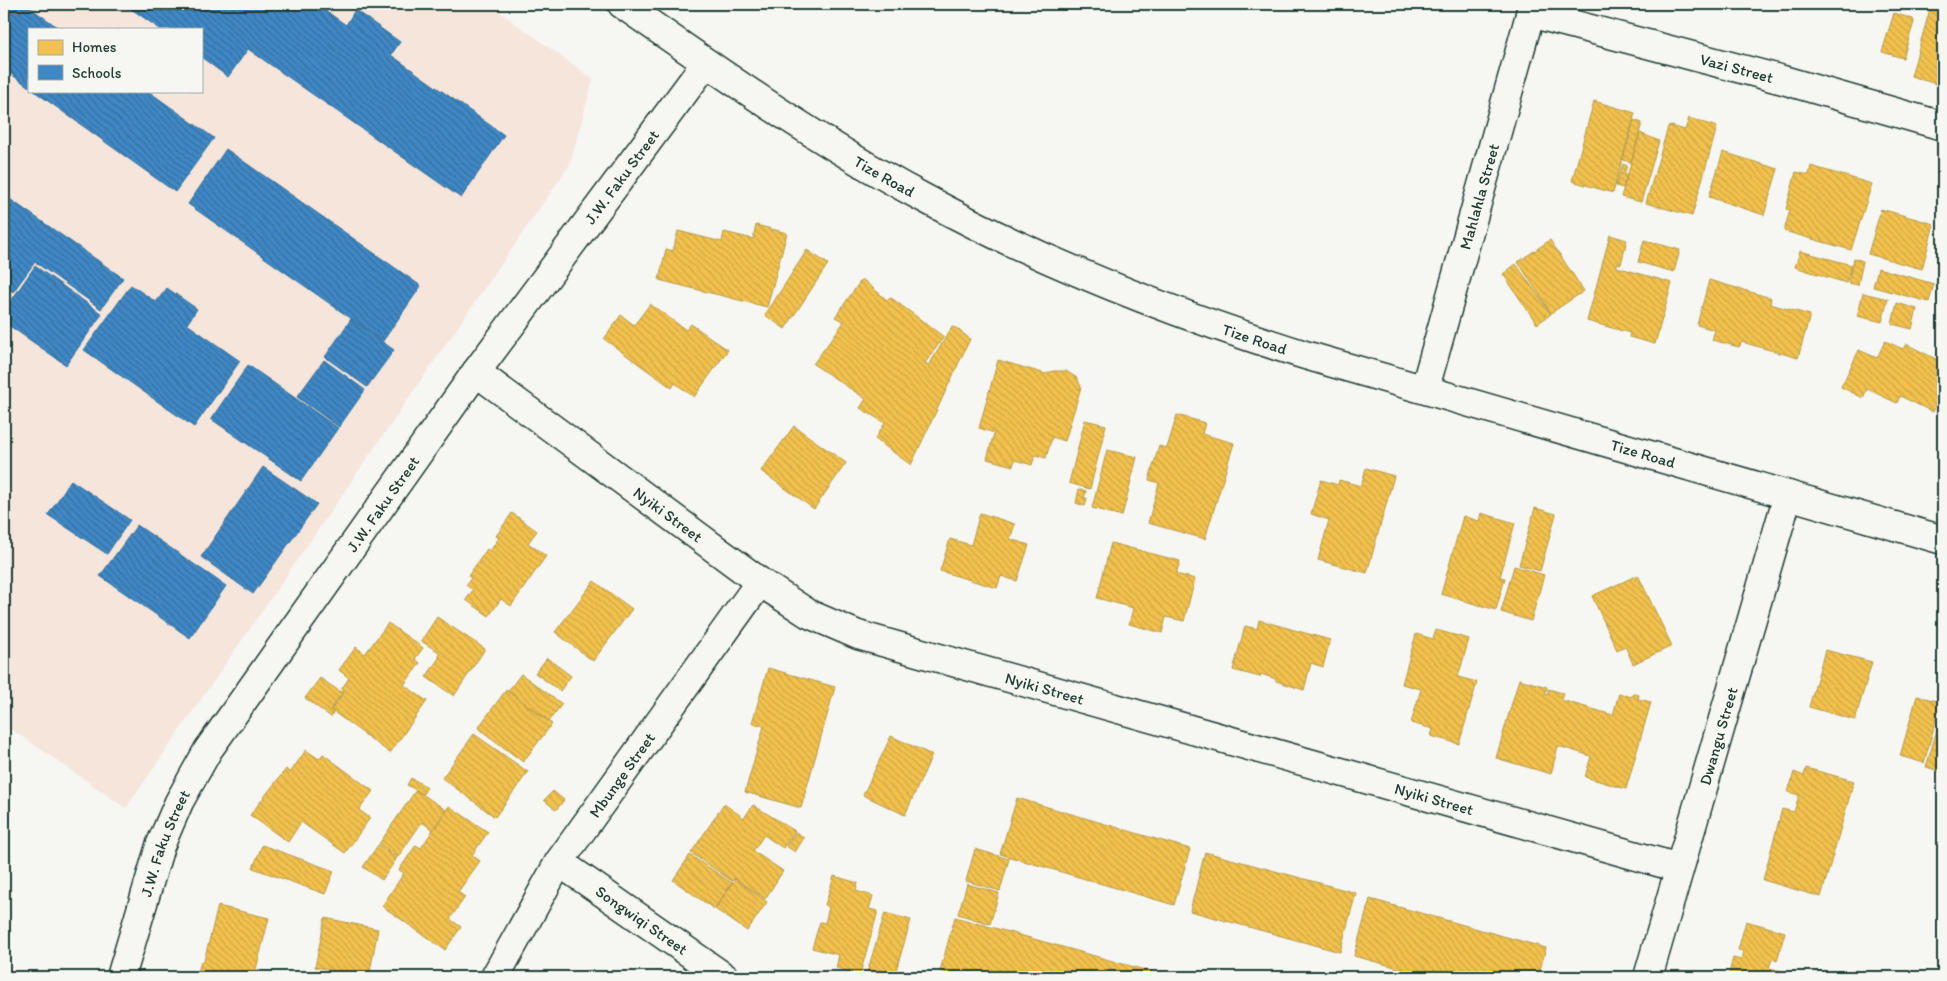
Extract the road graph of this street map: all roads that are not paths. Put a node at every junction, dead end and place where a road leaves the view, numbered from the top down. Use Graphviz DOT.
graph roads {
  1 [pos="622,4"];
  2 [pos="1531,8"];
  3 [pos="706,63"];
  4 [pos="1943,126"];
  5 [pos="476,372"];
  6 [pos="1425,388"];
  7 [pos="1788,495"];
  8 [pos="1943,540"];
  9 [pos="760,582"];
  10 [pos="559,862"];
  11 [pos="1679,868"];
  12 [pos="121,977"];
  13 [pos="495,977"];
  14 [pos="724,977"];
  15 [pos="1648,977"];
  1 -- 3 [label="street, Tize Road"];
  2 -- 4 [label="street, Vazi Street"];
  2 -- 6 [label="street, Mahlahla Street"];
  3 -- 5 [label="street, J.W. Faku Street"];
  3 -- 6 [label="street, Tize Road"];
  5 -- 9 [label="street, Nyiki Street"];
  5 -- 12 [label="street, J.W. Faku Street"];
  6 -- 7 [label="street, Tize Road"];
  7 -- 8 [label="street, Tize Road"];
  7 -- 11 [label="street, Dwangu Street"];
  9 -- 10 [label="street, Mbunge Street"];
  9 -- 11 [label="street, Nyiki Street"];
  10 -- 13 [label="street, Mbunge Street"];
  10 -- 14 [label="street, Songwiqi Street"];
  11 -- 15 [label="street, Dwangu Street"];
}
